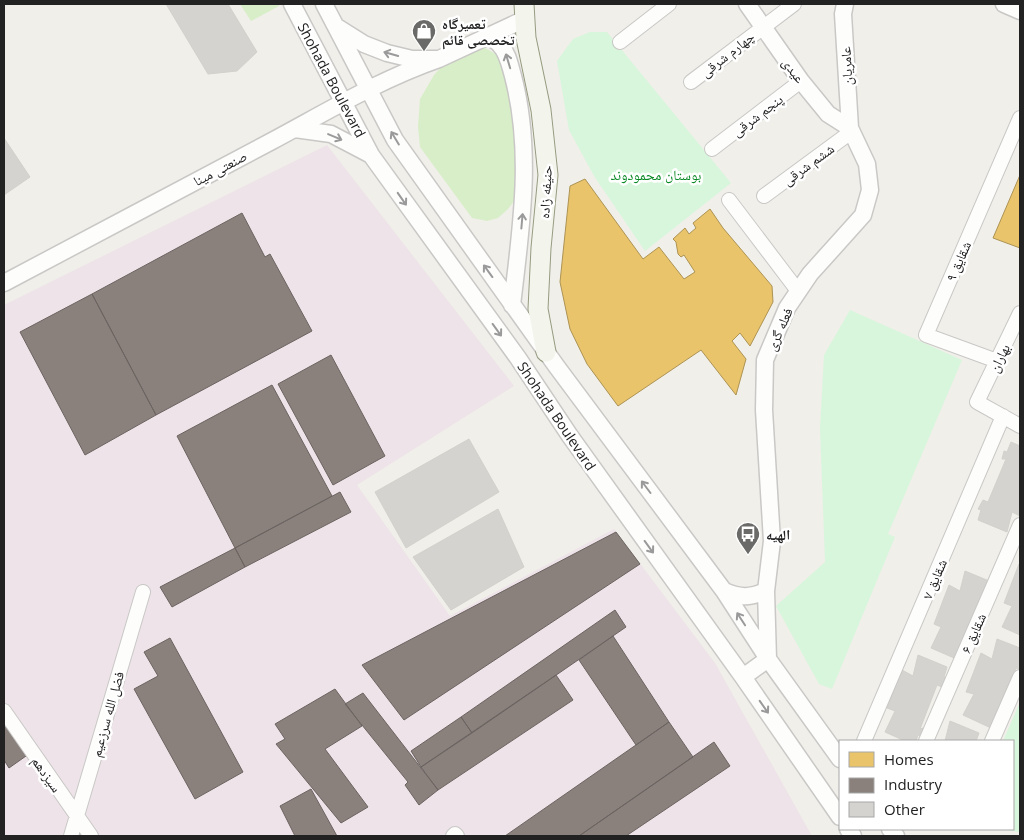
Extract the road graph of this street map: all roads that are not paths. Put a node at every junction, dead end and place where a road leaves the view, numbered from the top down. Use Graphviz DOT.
graph roads {
  1 [pos="292,4"];
  2 [pos="324,4"];
  3 [pos="669,4"];
  4 [pos="747,4"];
  5 [pos="794,4"];
  6 [pos="844,4"];
  7 [pos="1004,4"];
  8 [pos="1020,11"];
  9 [pos="525,12"];
  10 [pos="335,25"];
  11 [pos="763,26"];
  12 [pos="487,36"];
  13 [pos="620,42"];
  14 [pos="439,59"];
  15 [pos="802,81"];
  16 [pos="691,82"];
  17 [pos="366,88"];
  18 [pos="342,101"];
  19 [pos="1020,118"];
  20 [pos="295,129"];
  21 [pos="851,130"];
  22 [pos="712,149"];
  23 [pos="371,156"];
  24 [pos="764,196"];
  25 [pos="729,200"];
  26 [pos="4,283"];
  27 [pos="798,291"];
  28 [pos="512,304"];
  29 [pos="1020,314"];
  30 [pos="546,352"];
  31 [pos="997,361"];
  32 [pos="1003,416"];
  33 [pos="1020,426"];
  34 [pos="1020,525"];
  35 [pos="766,591"];
  36 [pos="143,592"];
  37 [pos="724,592"];
  38 [pos="768,659"];
  39 [pos="743,677"];
  40 [pos="1020,677"];
  41 [pos="4,712"];
  42 [pos="864,740"];
  43 [pos="926,740"];
  44 [pos="992,740"];
  45 [pos="839,758"];
  46 [pos="839,816"];
  47 [pos="77,817"];
  48 [pos="71,836"];
  49 [pos="91,836"];
  1 -- 18 [label="street, Shohada Boulevard"];
  2 -- 10 [label="street, Shohada Boulevard"];
  3 -- 13 [label="street"];
  4 -- 11 [label="street, عیدی"];
  5 -- 11 [label="street, چهارم شرقی"];
  6 -- 21 [label="street, عامریان"];
  7 -- 8 [label="street"];
  9 -- 12 [label="street, صنعتی مینا"];
  9 -- 30 [label="main road, حنیفه زاده"];
  14 -- 10 [label="street, one-way"];
  10 -- 17 [label="street, Shohada Boulevard"];
  11 -- 15 [label="street, عیدی"];
  11 -- 16 [label="street, چهارم شرقی"];
  12 -- 14 [label="street, صنعتی مینا"];
  28 -- 12 [label="street, one-way"];
  14 -- 17 [label="street, صنعتی مینا"];
  15 -- 21 [label="street, عیدی"];
  15 -- 22 [label="street, پنجم شرقی"];
  17 -- 18 [label="street, صنعتی مینا"];
  28 -- 17 [label="street, Shohada Boulevard, one-way"];
  18 -- 20 [label="street, صنعتی مینا"];
  18 -- 23 [label="street, Shohada Boulevard"];
  19 -- 31 [label="street, شقایق ۹"];
  20 -- 23 [label="street, one-way"];
  20 -- 26 [label="street, صنعتی مینا"];
  21 -- 24 [label="street, ششم شرقی"];
  21 -- 27 [label="street, فعله گری"];
  23 -- 39 [label="street, Shohada Boulevard, one-way"];
  25 -- 27 [label="street"];
  27 -- 35 [label="street, فعله گری"];
  28 -- 30 [label="street, Shohada Boulevard"];
  29 -- 31 [label="street, بهاران"];
  37 -- 30 [label="street, Shohada Boulevard, one-way"];
  31 -- 32 [label="street, بهاران"];
  32 -- 33 [label="street"];
  32 -- 42 [label="street, شقایق ۷"];
  34 -- 43 [label="street, شقایق ۶"];
  35 -- 37 [label="street"];
  35 -- 38 [label="street, فعله گری"];
  36 -- 47 [label="street, فضل الله سرزعیم"];
  38 -- 37 [label="street, Shohada Boulevard, one-way"];
  38 -- 39 [label="street"];
  38 -- 45 [label="street, Shohada Boulevard"];
  39 -- 46 [label="street, Shohada Boulevard, one-way"];
  40 -- 44 [label="street"];
  41 -- 47 [label="street, سیزدهم"];
  47 -- 48 [label="street, فضل الله سرزعیم"];
  47 -- 49 [label="street, سیزدهم"];
}
